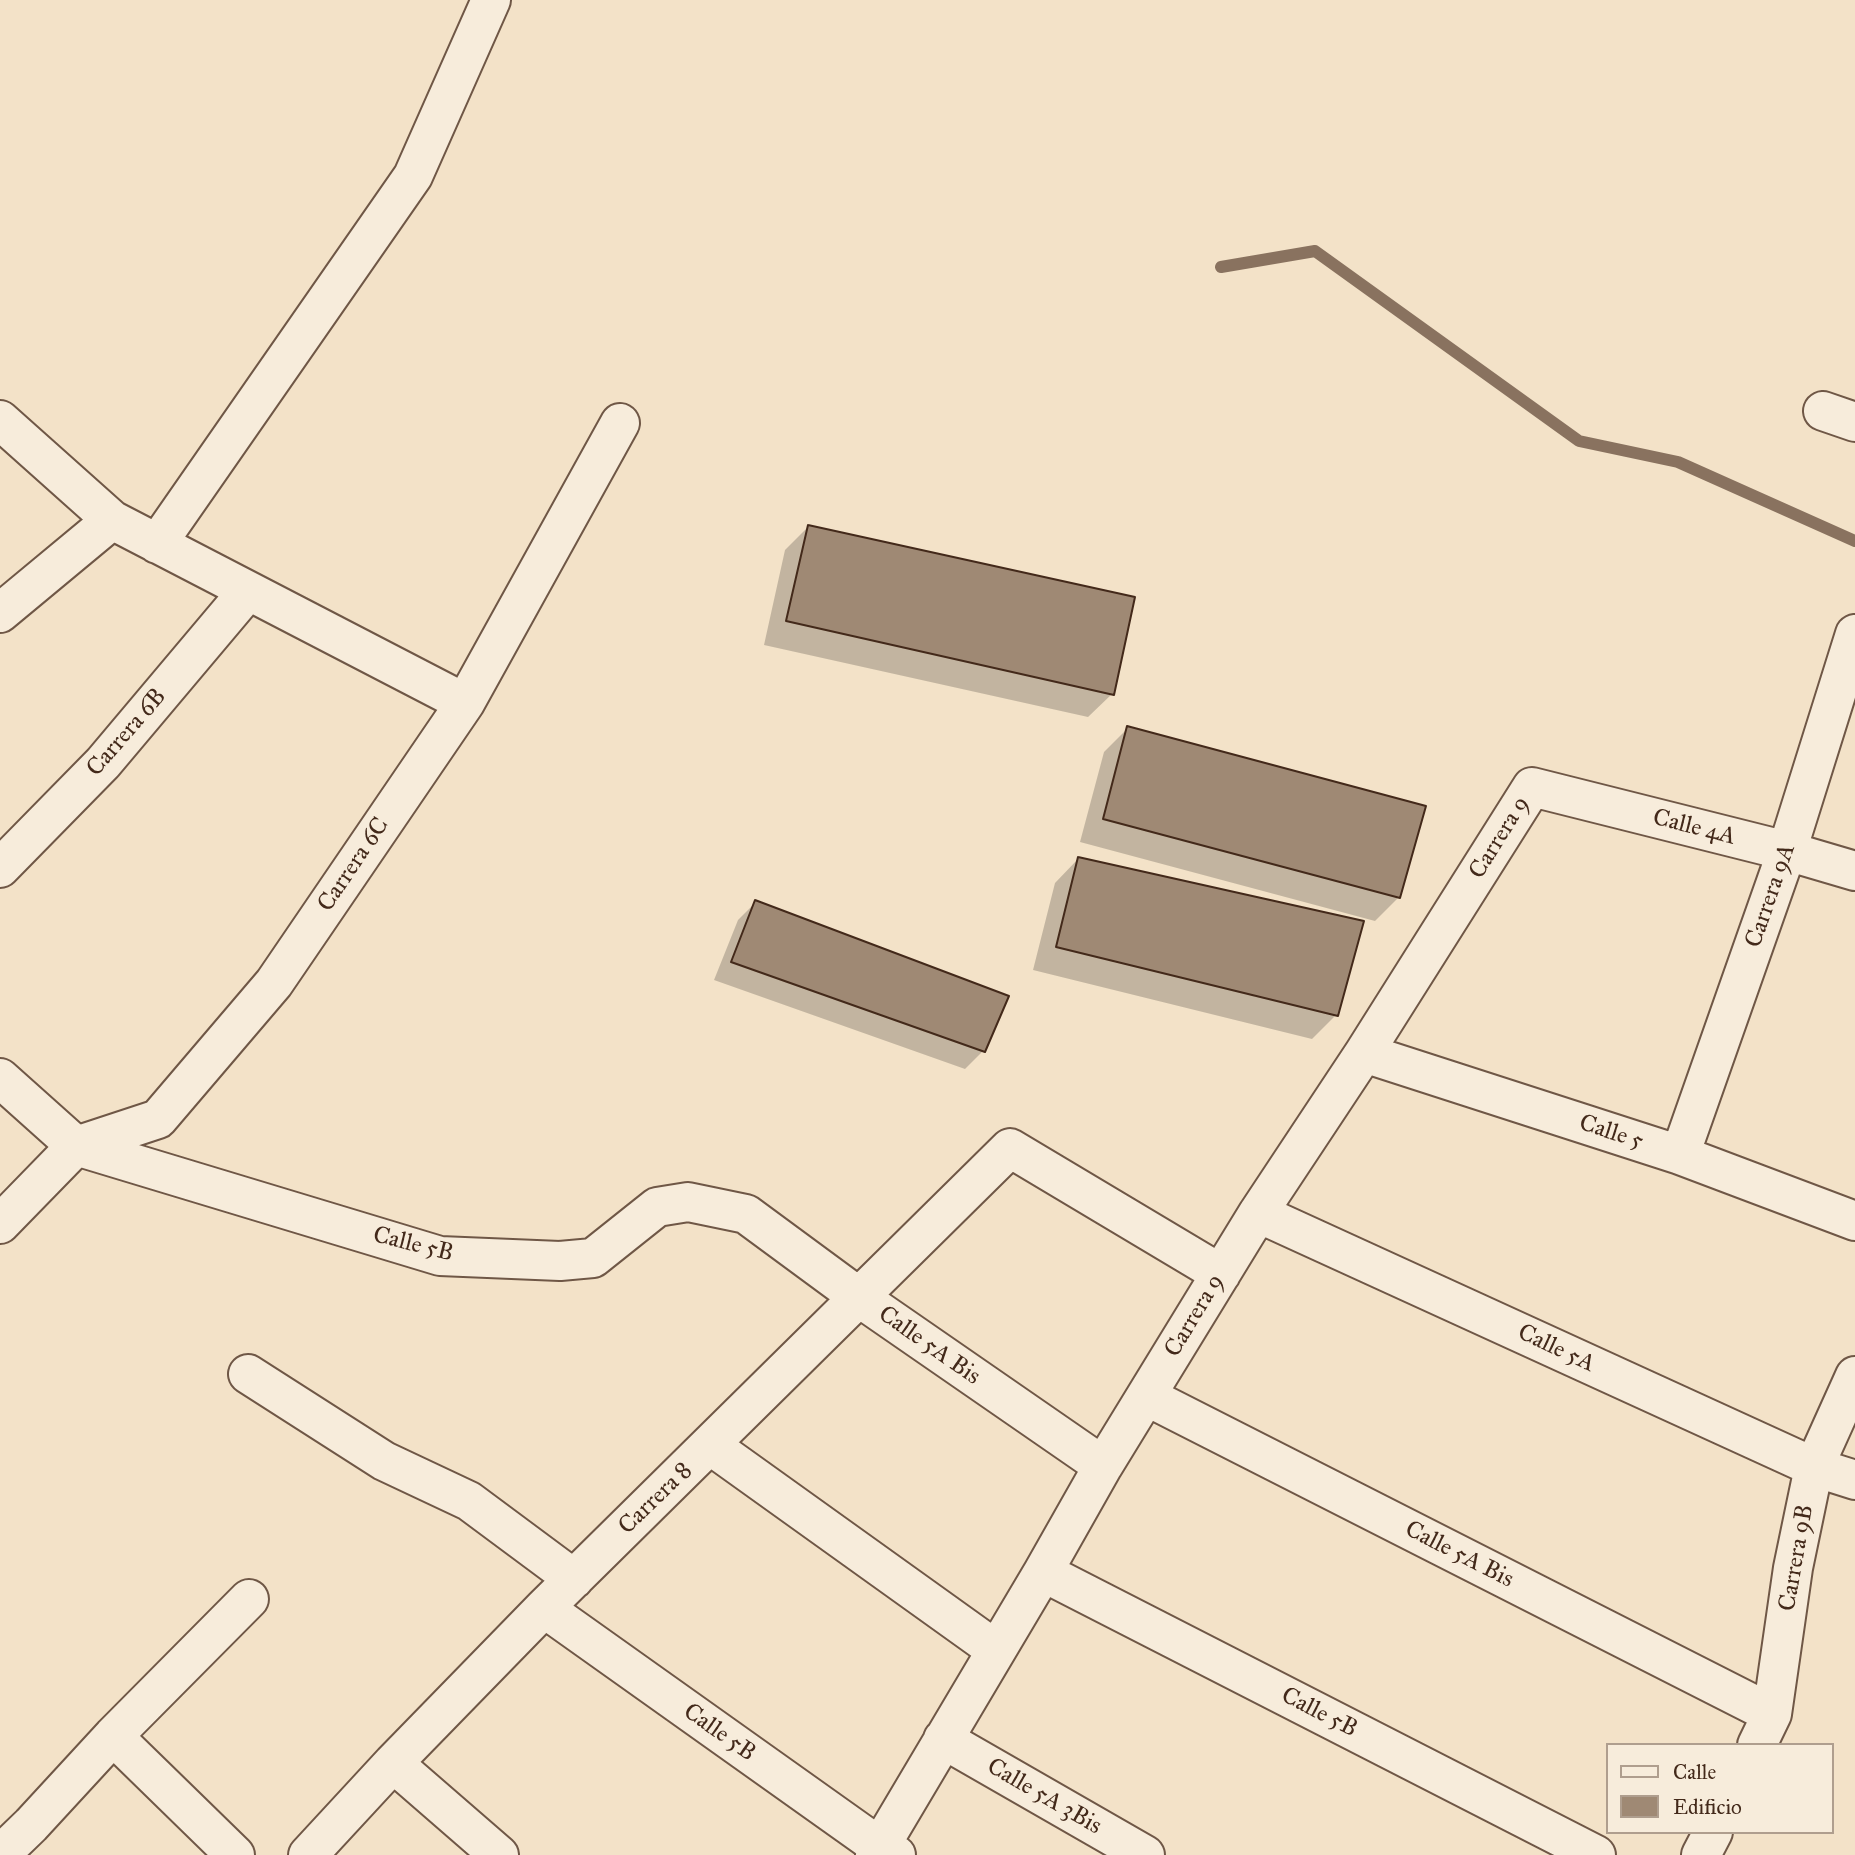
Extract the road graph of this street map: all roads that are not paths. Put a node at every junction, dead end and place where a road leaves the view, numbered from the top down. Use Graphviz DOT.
graph roads {
  1 [pos="491,0"];
  2 [pos="0,420"];
  3 [pos="620,423"];
  4 [pos="112,520"];
  5 [pos="157,544"];
  6 [pos="247,592"];
  7 [pos="0,613"];
  8 [pos="1855,634"];
  9 [pos="465,703"];
  10 [pos="1532,787"];
  11 [pos="1787,851"];
  12 [pos="0,867"];
  13 [pos="1855,871"];
  14 [pos="1364,1053"];
  15 [pos="0,1077"];
  16 [pos="76,1146"];
  17 [pos="1680,1155"];
  18 [pos="1258,1213"];
  19 [pos="1855,1221"];
  20 [pos="0,1224"];
  21 [pos="1221,1274"];
  22 [pos="860,1298"];
  23 [pos="248,1374"];
  24 [pos="1855,1376"];
  25 [pos="1146,1396"];
  26 [pos="710,1446"];
  27 [pos="1103,1466"];
  28 [pos="1814,1467"];
  29 [pos="1855,1480"];
  30 [pos="1043,1572"];
  31 [pos="574,1579"];
  32 [pos="249,1599"];
  33 [pos="544,1608"];
  34 [pos="996,1650"];
  35 [pos="1765,1730"];
  36 [pos="113,1736"];
  37 [pos="943,1739"];
  38 [pos="393,1763"];
  39 [pos="1712,1834"];
  40 [pos="884,1852"];
  41 [pos="0,1855"];
  42 [pos="235,1855"];
  43 [pos="308,1855"];
  44 [pos="499,1855"];
  45 [pos="1145,1855"];
  46 [pos="1596,1855"];
  47 [pos="1701,1855"];
  1 -- 5 [label="street"];
  2 -- 4 [label="street"];
  3 -- 9 [label="street, Carrera 6C"];
  4 -- 5 [label="street"];
  4 -- 7 [label="street"];
  5 -- 6 [label="street"];
  6 -- 9 [label="street"];
  6 -- 12 [label="street, Carrera 6B"];
  8 -- 11 [label="street, Carrera 9A"];
  9 -- 16 [label="street, Carrera 6C"];
  10 -- 11 [label="street, Calle 4A"];
  10 -- 14 [label="street, Carrera 9"];
  11 -- 13 [label="street, Calle 4A"];
  11 -- 17 [label="street, Carrera 9A"];
  14 -- 17 [label="street, Calle 5"];
  14 -- 18 [label="street, Carrera 9"];
  15 -- 16 [label="street, Calle 5B"];
  16 -- 20 [label="street, Carrera 6C"];
  16 -- 22 [label="street, Calle 5B"];
  17 -- 19 [label="street, Calle 5"];
  18 -- 21 [label="street, Carrera 9"];
  18 -- 28 [label="street, Calle 5A"];
  21 -- 22 [label="street, Carrera 8"];
  21 -- 25 [label="street, Carrera 9"];
  22 -- 26 [label="street, Carrera 8"];
  22 -- 27 [label="street, Calle 5A Bis"];
  23 -- 31 [label="street"];
  24 -- 28 [label="street, Carrera 9B"];
  25 -- 27 [label="street, Carrera 9"];
  25 -- 35 [label="street, Calle 5A Bis"];
  26 -- 31 [label="street, Carrera 8"];
  26 -- 34 [label="street"];
  27 -- 30 [label="street, Carrera 9"];
  28 -- 29 [label="street, Calle 5A"];
  28 -- 35 [label="street, Carrera 9B"];
  30 -- 34 [label="street, Carrera 9"];
  30 -- 46 [label="street, Calle 5B"];
  31 -- 33 [label="street, Carrera 8"];
  32 -- 36 [label="street"];
  33 -- 38 [label="street, Carrera 8"];
  33 -- 40 [label="street, Calle 5B"];
  34 -- 37 [label="street, Carrera 9"];
  36 -- 41 [label="street"];
  36 -- 42 [label="street"];
  37 -- 40 [label="street, Carrera 9"];
  37 -- 45 [label="street, Calle 5A 3Bis"];
  38 -- 43 [label="street, Carrera 8"];
  38 -- 44 [label="street"];
  39 -- 47 [label="street"];
}
